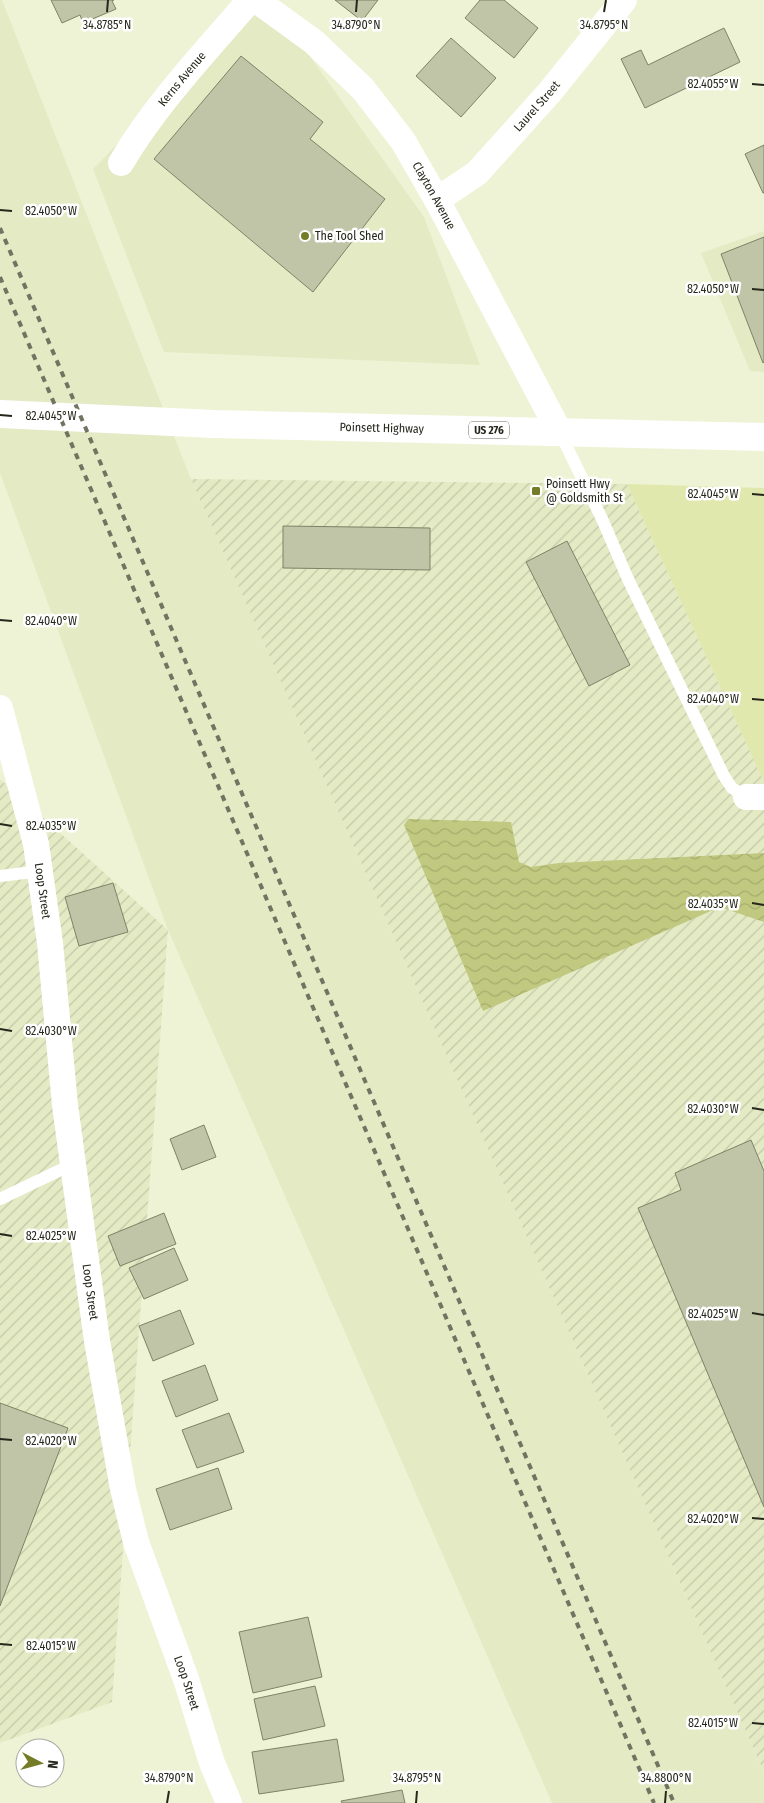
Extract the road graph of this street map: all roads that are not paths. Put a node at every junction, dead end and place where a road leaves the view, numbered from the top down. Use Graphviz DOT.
graph roads {
  1 [pos="250,0"];
  2 [pos="256,0"];
  3 [pos="624,0"];
  4 [pos="122,163"];
  5 [pos="437,200"];
  6 [pos="0,414"];
  7 [pos="559,431"];
  8 [pos="764,437"];
  9 [pos="0,708"];
  10 [pos="755,797"];
  11 [pos="40,871"];
  12 [pos="0,876"];
  13 [pos="73,1164"];
  14 [pos="0,1199"];
  15 [pos="229,1803"];
  1 -- 4 [label="street, Kerns Avenue"];
  2 -- 5 [label="street, Clayton Avenue"];
  3 -- 5 [label="street, Laurel Street"];
  5 -- 7 [label="street, Clayton Avenue"];
  6 -- 7 [label="highway, Poinsett Highway / US 276"];
  7 -- 8 [label="highway, Poinsett Highway / US 276"];
  7 -- 10 [label="lane"];
  9 -- 11 [label="street, Loop Street"];
  11 -- 12 [label="lane"];
  11 -- 13 [label="street, Loop Street"];
  13 -- 14 [label="lane"];
  13 -- 15 [label="street, Loop Street"];
}
